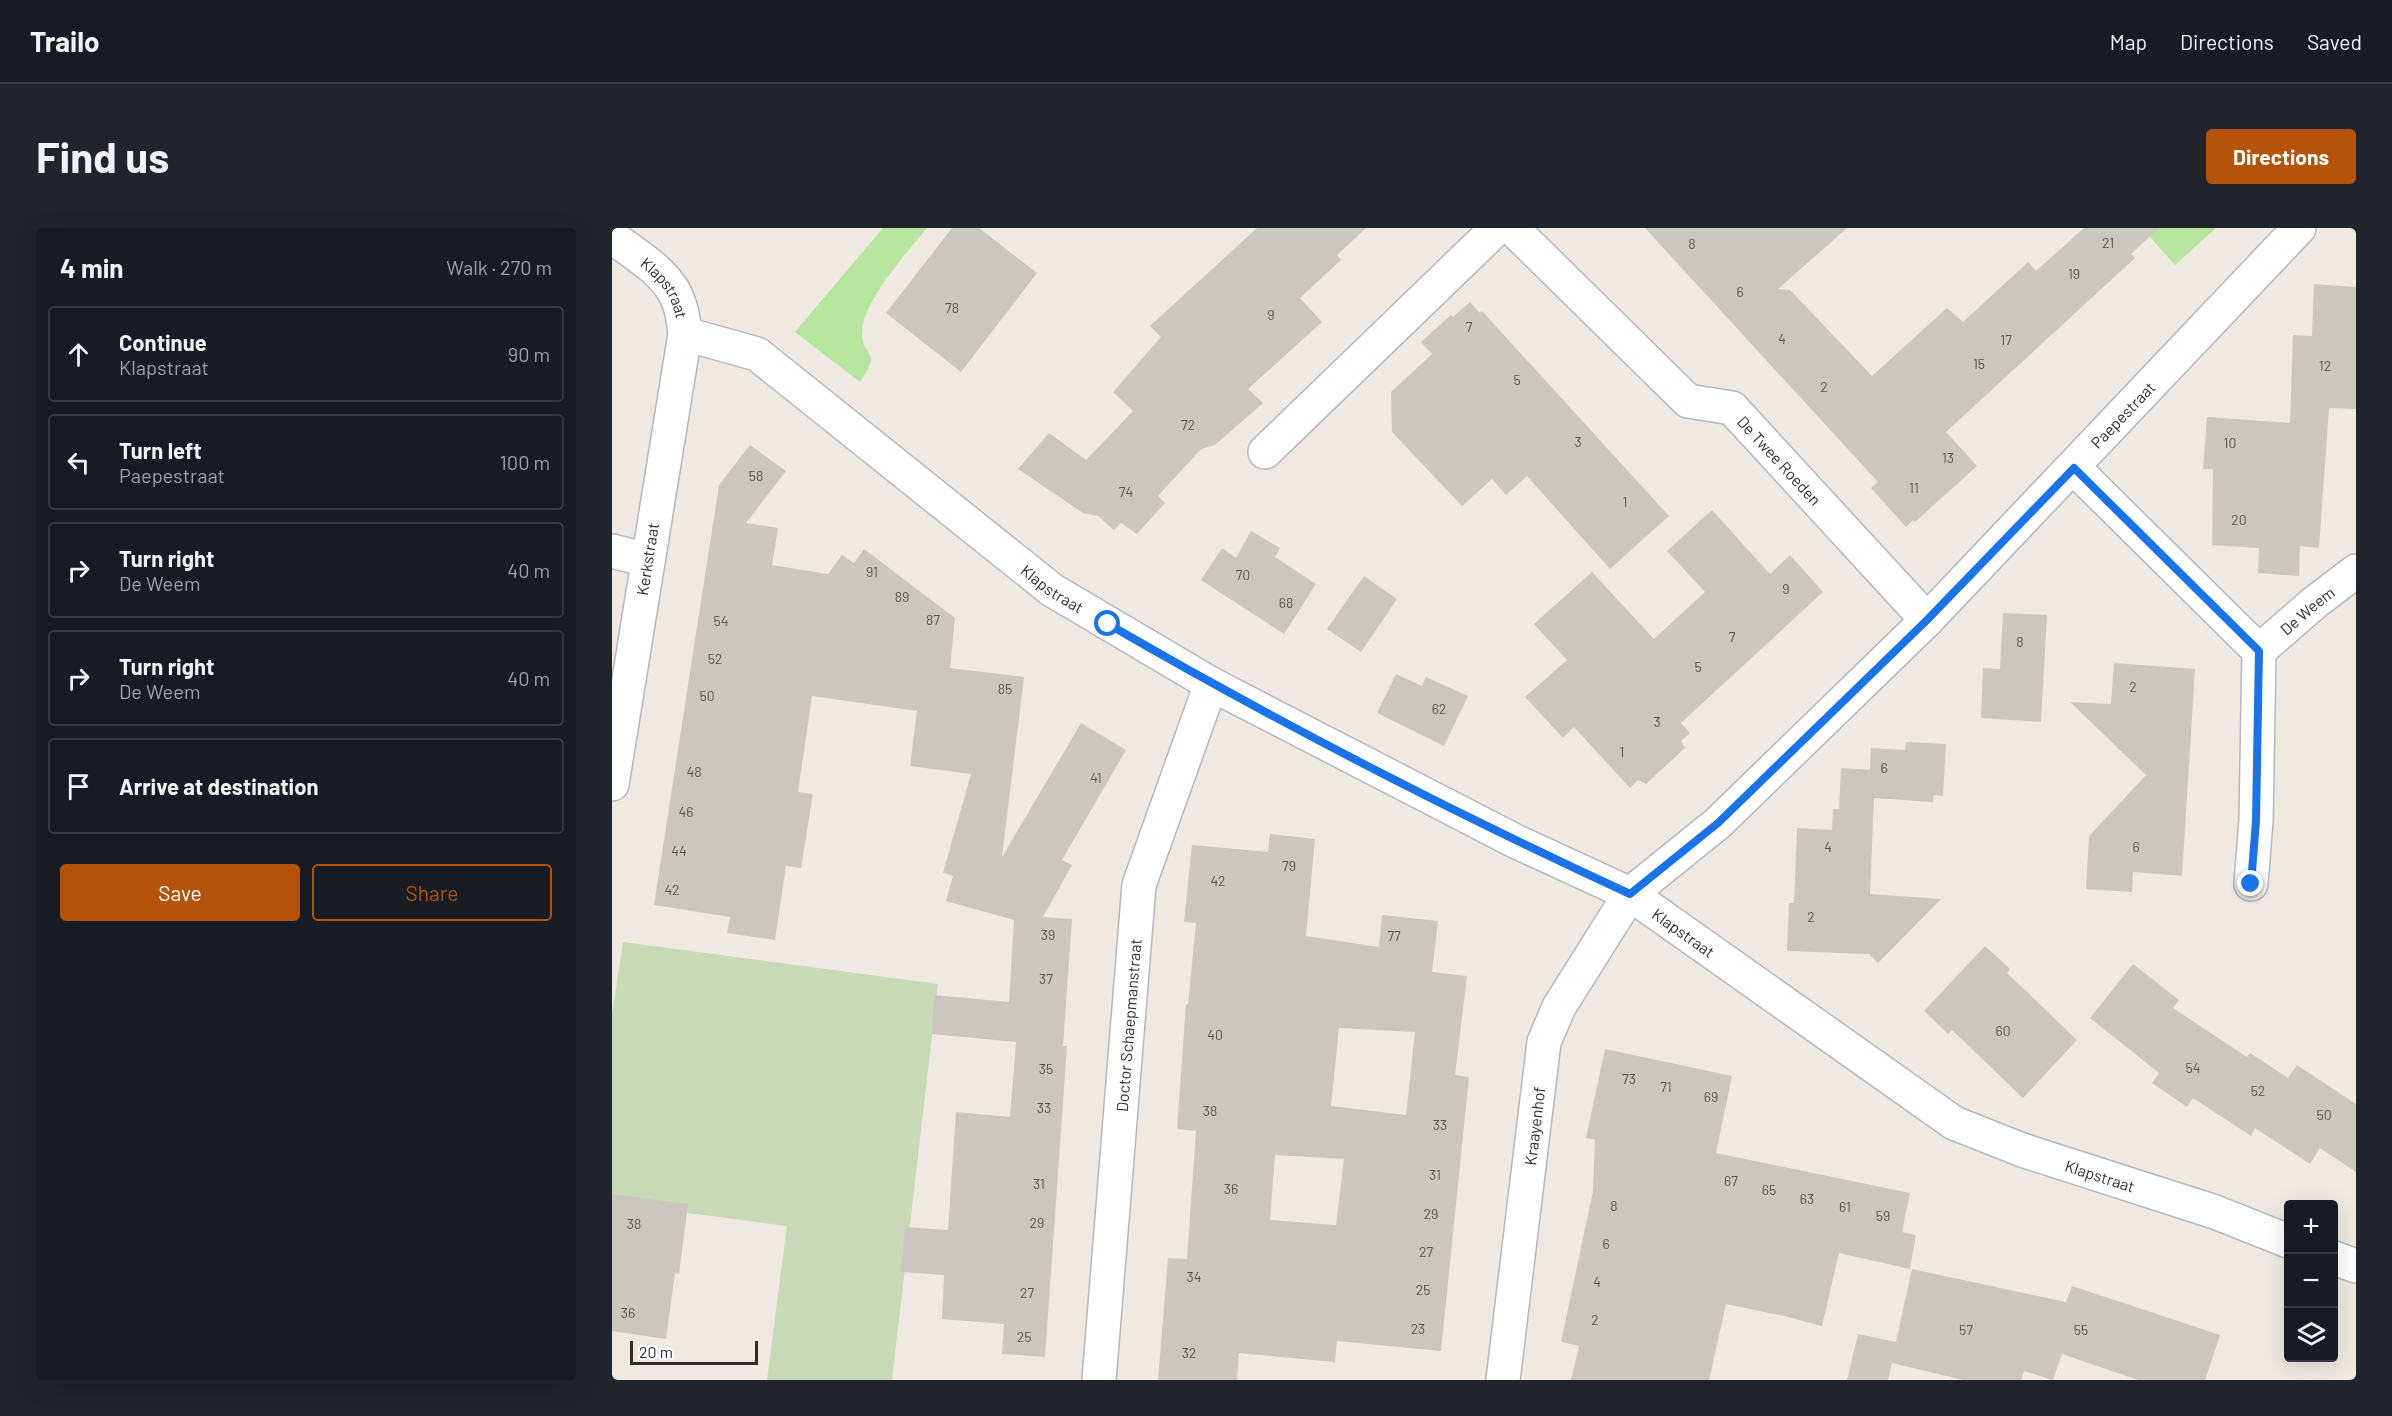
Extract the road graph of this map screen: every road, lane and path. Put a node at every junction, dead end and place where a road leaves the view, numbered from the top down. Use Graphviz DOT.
graph roads {
  1 [pos="1497,228"];
  2 [pos="1512,228"];
  3 [pos="2299,228"];
  4 [pos="612,237"];
  5 [pos="685,334"];
  6 [pos="1265,452"];
  7 [pos="2074,468"];
  8 [pos="612,551"];
  9 [pos="647,560"];
  10 [pos="2356,571"];
  11 [pos="1927,620"];
  12 [pos="2259,651"];
  13 [pos="1211,684"];
  14 [pos="612,784"];
  15 [pos="2251,884"];
  16 [pos="1630,894"];
  17 [pos="2284,1238"];
  18 [pos="2338,1259"];
  19 [pos="2356,1266"];
  20 [pos="1099,1380"];
  21 [pos="1503,1380"];
  1 -- 6 [label="street"];
  2 -- 11 [label="street, De Twee Roeden"];
  3 -- 7 [label="street, Paepestraat"];
  4 -- 5 [label="street, Klapstraat"];
  5 -- 9 [label="street, Kerkstraat"];
  5 -- 13 [label="street, Klapstraat"];
  7 -- 11 [label="street, Paepestraat"];
  7 -- 12 [label="street"];
  8 -- 9 [label="street"];
  9 -- 14 [label="street, Kerkstraat"];
  10 -- 12 [label="street, De Weem"];
  11 -- 16 [label="street, Paepestraat"];
  12 -- 15 [label="street"];
  13 -- 16 [label="street, Klapstraat"];
  13 -- 20 [label="street, Doctor Schaepmanstraat"];
  16 -- 17 [label="street, Klapstraat"];
  16 -- 21 [label="street, Kraayenhof"];
  18 -- 19 [label="street"];
}
